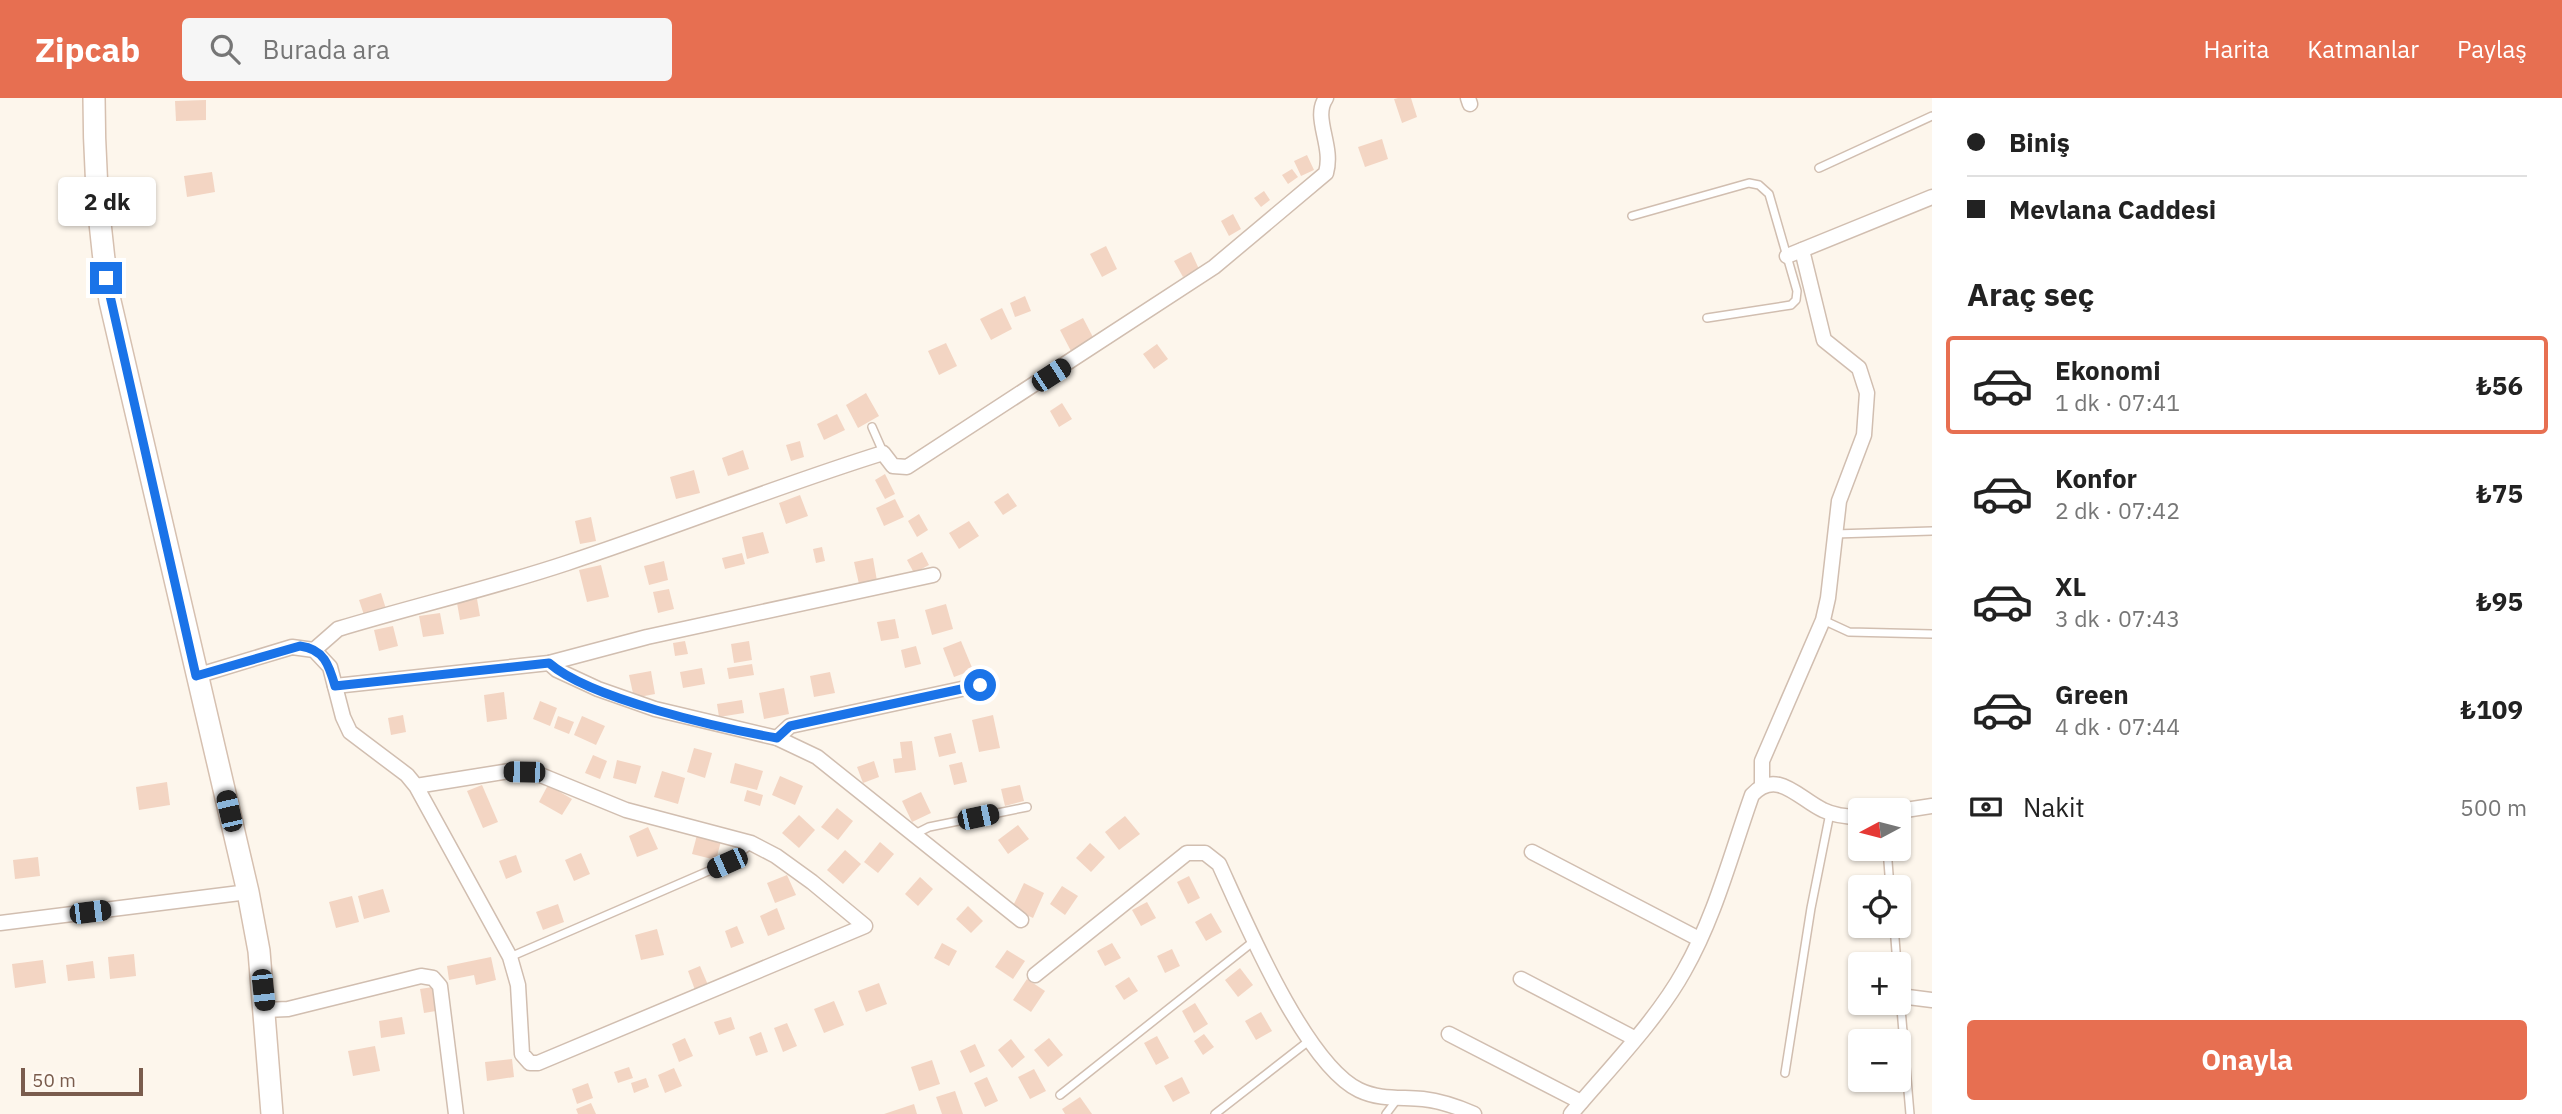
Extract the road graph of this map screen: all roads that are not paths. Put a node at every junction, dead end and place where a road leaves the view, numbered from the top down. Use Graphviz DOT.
graph roads {
  1 [pos="94,98"];
  2 [pos="1326,98"];
  3 [pos="1932,116"];
  4 [pos="1819,168"];
  5 [pos="1932,197"];
  6 [pos="1632,216"];
  7 [pos="1802,250"];
  8 [pos="1787,256"];
  9 [pos="1707,318"];
  10 [pos="872,427"];
  11 [pos="883,453"];
  12 [pos="1932,531"];
  13 [pos="1835,534"];
  14 [pos="933,575"];
  15 [pos="1822,620"];
  16 [pos="1932,634"];
  17 [pos="314,650"];
  18 [pos="549,663"];
  19 [pos="196,676"];
  20 [pos="980,685"];
  21 [pos="335,686"];
  22 [pos="777,738"];
  23 [pos="416,786"];
  24 [pos="1762,786"];
  25 [pos="1932,806"];
  26 [pos="1027,807"];
  27 [pos="1911,809"];
  28 [pos="1830,813"];
  29 [pos="1848,815"];
  30 [pos="915,834"];
  31 [pos="751,844"];
  32 [pos="1532,852"];
  33 [pos="248,892"];
  34 [pos="1021,920"];
  35 [pos="0,923"];
  36 [pos="1699,939"];
  37 [pos="1255,940"];
  38 [pos="510,957"];
  39 [pos="1035,975"];
  40 [pos="1521,979"];
  41 [pos="1911,997"];
  42 [pos="1932,1000"];
  43 [pos="265,1010"];
  44 [pos="1902,1015"];
  45 [pos="1449,1034"];
  46 [pos="1634,1038"];
  47 [pos="1310,1040"];
  48 [pos="1785,1073"];
  49 [pos="1060,1095"];
  50 [pos="1398,1098"];
  51 [pos="1576,1108"];
  52 [pos="272,1114"];
  53 [pos="456,1114"];
  54 [pos="1215,1114"];
  55 [pos="1386,1114"];
  56 [pos="1472,1114"];
  57 [pos="1910,1114"];
  1 -- 19 [label="street"];
  2 -- 11 [label="street"];
  3 -- 4 [label="lane"];
  5 -- 7 [label="street"];
  6 -- 8 [label="lane"];
  7 -- 8 [label="street"];
  7 -- 13 [label="street"];
  8 -- 9 [label="lane"];
  10 -- 11 [label="lane"];
  11 -- 17 [label="street"];
  12 -- 13 [label="lane"];
  13 -- 15 [label="street"];
  14 -- 18 [label="street"];
  15 -- 16 [label="lane"];
  15 -- 24 [label="street"];
  17 -- 19 [label="street"];
  17 -- 21 [label="street"];
  18 -- 21 [label="street"];
  18 -- 22 [label="street"];
  19 -- 33 [label="street"];
  20 -- 22 [label="street"];
  21 -- 23 [label="street"];
  22 -- 30 [label="street"];
  23 -- 31 [label="street"];
  23 -- 38 [label="street"];
  24 -- 28 [label="street"];
  24 -- 36 [label="street"];
  25 -- 27 [label="street"];
  26 -- 30 [label="lane"];
  28 -- 29 [label="street"];
  28 -- 48 [label="lane"];
  30 -- 34 [label="street"];
  31 -- 38 [label="lane"];
  31 -- 38 [label="street"];
  32 -- 36 [label="street"];
  33 -- 35 [label="street"];
  33 -- 43 [label="street"];
  36 -- 46 [label="street"];
  37 -- 39 [label="street"];
  37 -- 47 [label="street"];
  37 -- 49 [label="lane"];
  40 -- 46 [label="street"];
  41 -- 42 [label="street"];
  43 -- 52 [label="street"];
  43 -- 53 [label="street"];
  44 -- 57 [label="lane"];
  45 -- 51 [label="street"];
  46 -- 51 [label="street"];
  47 -- 50 [label="street"];
  47 -- 54 [label="lane"];
  50 -- 55 [label="lane"];
  50 -- 56 [label="street"];
}
